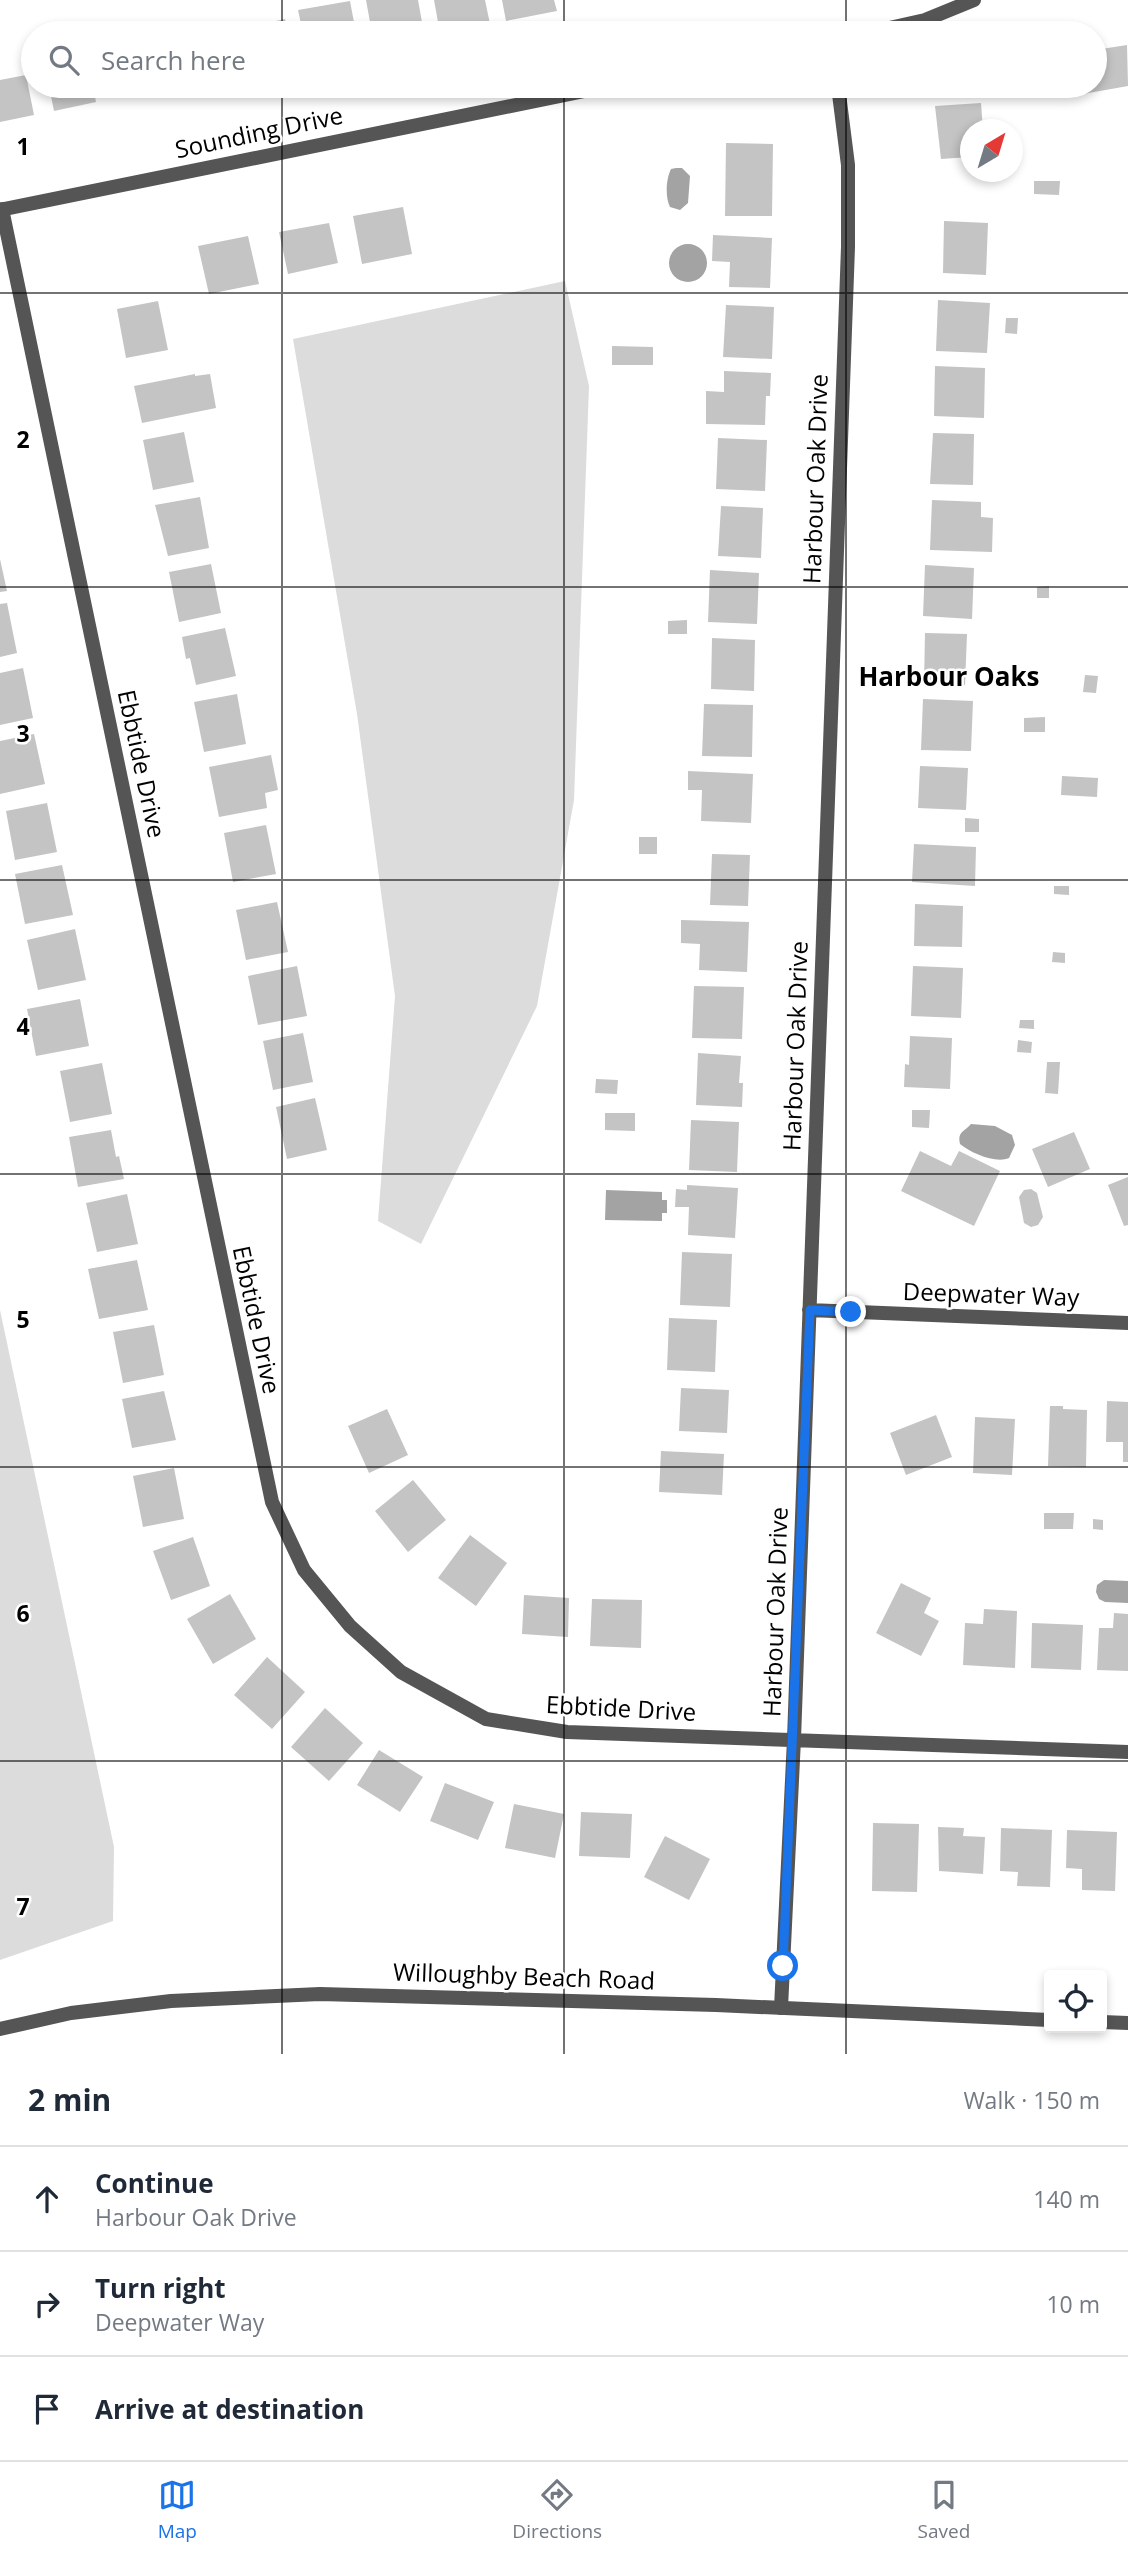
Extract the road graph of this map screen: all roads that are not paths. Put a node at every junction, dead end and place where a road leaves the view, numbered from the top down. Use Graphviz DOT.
graph roads {
  1 [pos="974,0"];
  2 [pos="921,21"];
  3 [pos="550,98"];
  4 [pos="840,98"];
  5 [pos="1,209"];
  6 [pos="810,1310"];
  7 [pos="1128,1323"];
  8 [pos="794,1739"];
  9 [pos="1128,1752"];
  10 [pos="782,2008"];
  11 [pos="1044,2020"];
  12 [pos="1107,2022"];
  13 [pos="1128,2023"];
  14 [pos="0,2029"];
  1 -- 2 [label="street"];
  3 -- 5 [label="street, Sounding Drive"];
  4 -- 6 [label="street, Harbour Oak Drive"];
  5 -- 8 [label="street, Ebbtide Drive"];
  6 -- 7 [label="street, Deepwater Way"];
  6 -- 8 [label="street, Harbour Oak Drive"];
  8 -- 9 [label="street, Ebbtide Drive"];
  8 -- 10 [label="street, Harbour Oak Drive"];
  10 -- 11 [label="street, Willoughby Beach Road"];
  10 -- 14 [label="street, Willoughby Beach Road"];
  12 -- 13 [label="street"];
}
